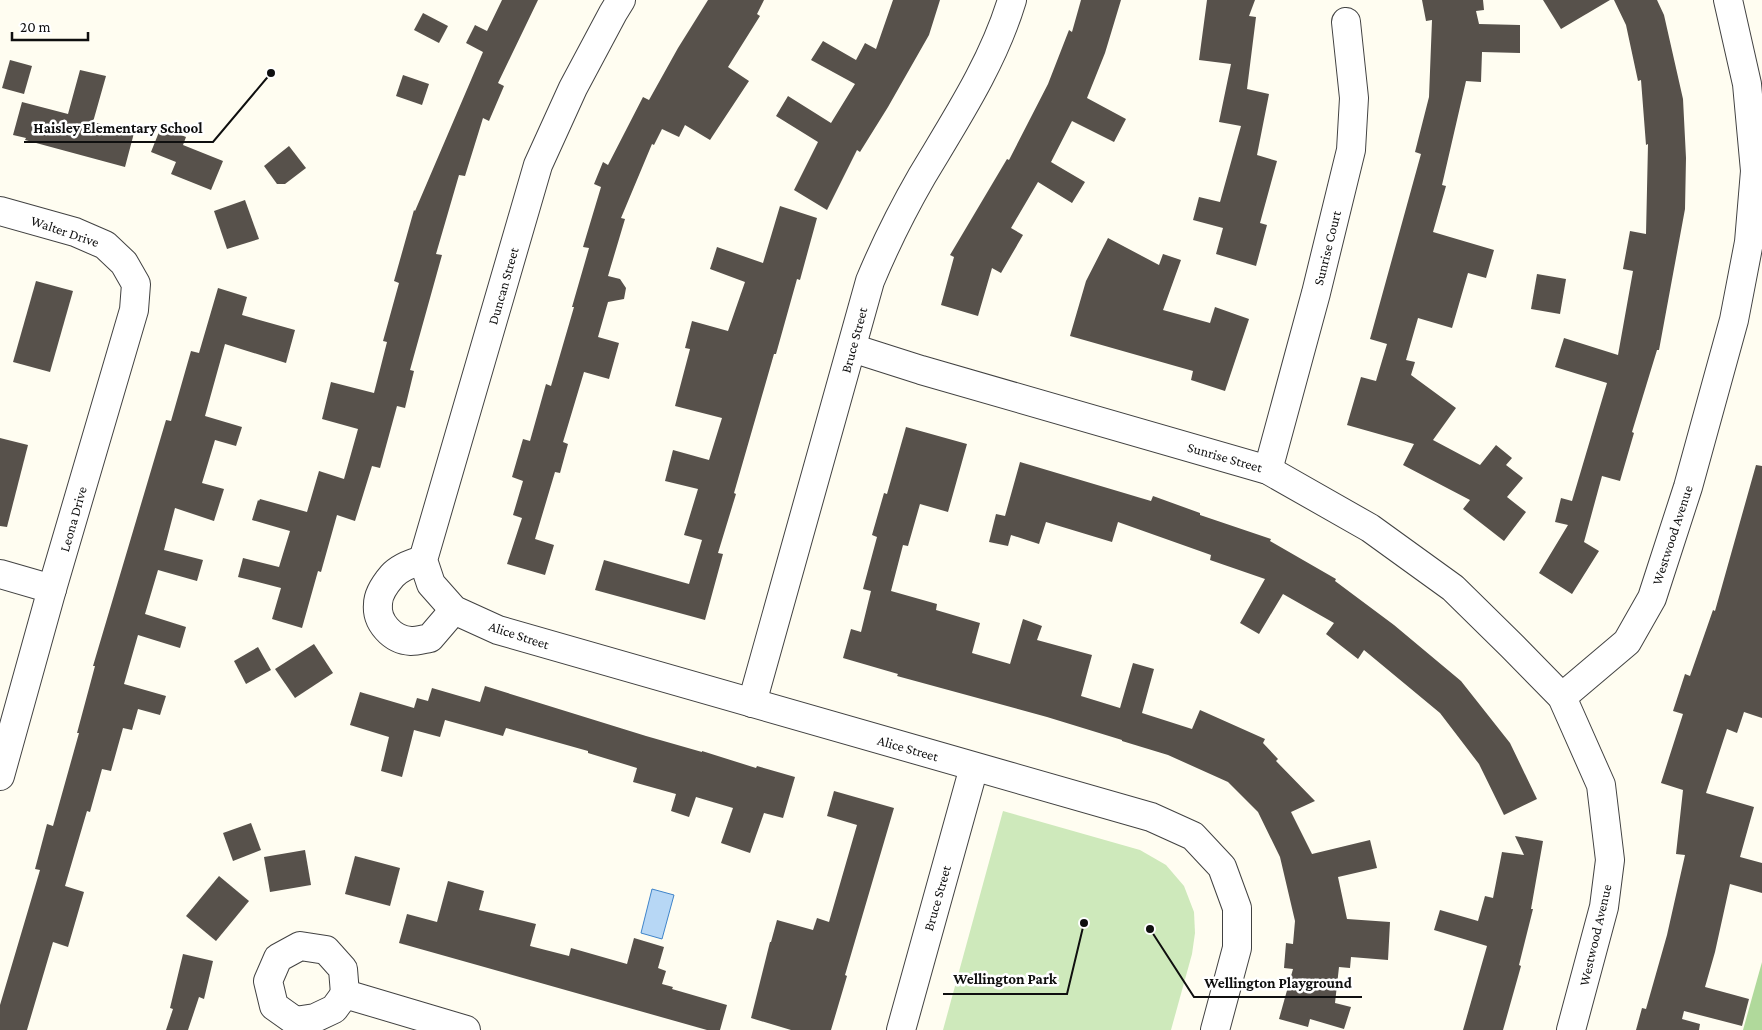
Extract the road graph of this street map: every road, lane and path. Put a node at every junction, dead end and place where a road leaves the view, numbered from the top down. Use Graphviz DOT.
graph roads {
  1 [pos="621,0"];
  2 [pos="1012,0"];
  3 [pos="1728,0"];
  4 [pos="1346,22"];
  5 [pos="0,211"];
  6 [pos="124,263"];
  7 [pos="852,348"];
  8 [pos="1268,470"];
  9 [pos="427,572"];
  10 [pos="0,574"];
  11 [pos="52,588"];
  12 [pos="454,610"];
  13 [pos="1562,697"];
  14 [pos="752,703"];
  15 [pos="974,767"];
  16 [pos="0,776"];
  17 [pos="344,994"];
  18 [pos="294,1026"];
  19 [pos="466,1030"];
  20 [pos="901,1030"];
  21 [pos="1215,1030"];
  22 [pos="1571,1030"];
  1 -- 9 [label="street, Duncan Street"];
  2 -- 7 [label="street, Bruce Street"];
  3 -- 13 [label="street, Westwood Avenue"];
  4 -- 8 [label="street, Sunrise Court"];
  5 -- 6 [label="street, Walter Drive"];
  6 -- 11 [label="street, Leona Drive"];
  7 -- 8 [label="street, Sunrise Street"];
  7 -- 14 [label="street, Bruce Street"];
  8 -- 13 [label="street, Sunrise Street"];
  9 -- 12 [label="street, Alice Street"];
  9 -- 12 [label="street"];
  10 -- 11 [label="street"];
  11 -- 16 [label="street, Leona Drive"];
  12 -- 14 [label="street, Alice Street"];
  13 -- 22 [label="street, Westwood Avenue"];
  14 -- 15 [label="street, Alice Street"];
  15 -- 20 [label="street, Bruce Street"];
  15 -- 21 [label="street, Alice Street"];
  17 -- 18 [label="street"];
  17 -- 18 [label="street"];
  17 -- 19 [label="street"];
}
